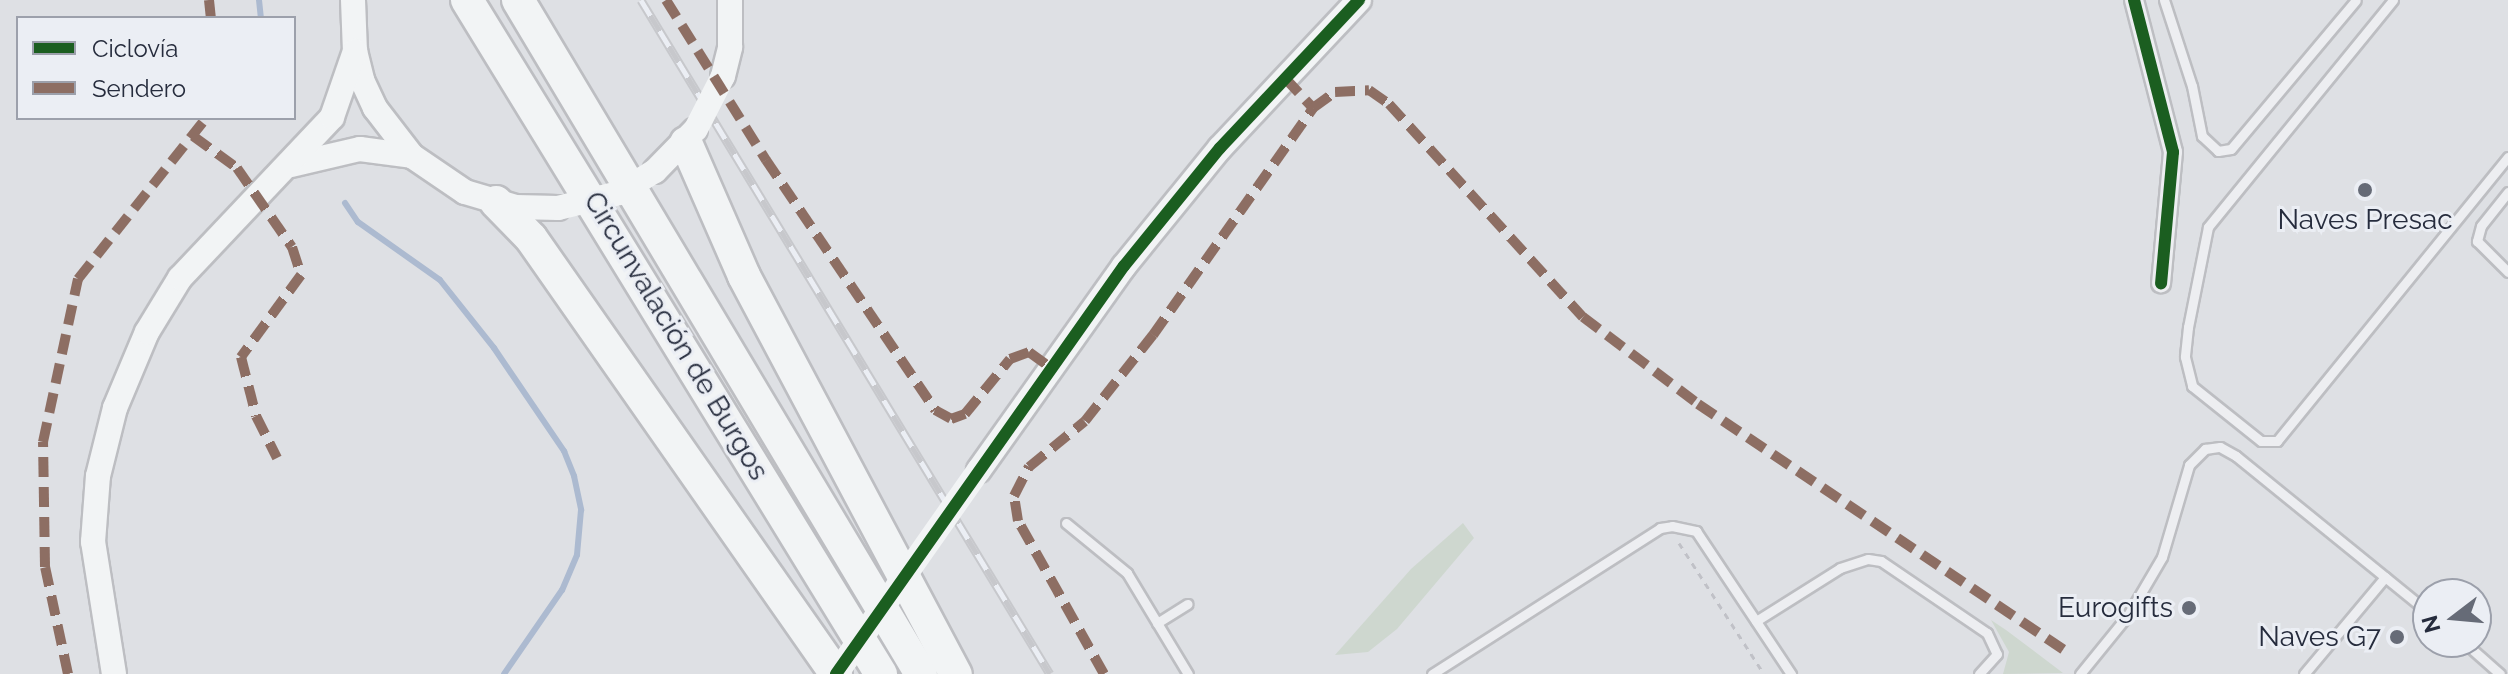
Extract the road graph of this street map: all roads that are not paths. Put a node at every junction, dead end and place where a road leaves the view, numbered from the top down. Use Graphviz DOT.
graph roads {
  1 [pos="353,0"];
  2 [pos="467,0"];
  3 [pos="518,0"];
  4 [pos="730,0"];
  5 [pos="1359,0"];
  6 [pos="2134,0"];
  7 [pos="2164,0"];
  8 [pos="2356,0"];
  9 [pos="2393,0"];
  10 [pos="355,51"];
  11 [pos="691,136"];
  12 [pos="412,156"];
  13 [pos="2508,157"];
  14 [pos="278,170"];
  15 [pos="2508,192"];
  16 [pos="496,202"];
  17 [pos="2508,272"];
  18 [pos="2161,283"];
  19 [pos="1066,523"];
  20 [pos="2385,577"];
  21 [pos="2412,599"];
  22 [pos="1188,604"];
  23 [pos="1756,621"];
  24 [pos="1157,623"];
  25 [pos="2482,658"];
  26 [pos="114,674"];
  27 [pos="836,674"];
  28 [pos="881,674"];
  29 [pos="921,674"];
  30 [pos="956,674"];
  31 [pos="1188,674"];
  32 [pos="1432,674"];
  33 [pos="1791,674"];
  34 [pos="1979,674"];
  35 [pos="2080,674"];
  36 [pos="2304,674"];
  37 [pos="2500,674"];
  1 -- 10 [label="main road"];
  2 -- 28 [label="highway, Circunvalación de Burgos"];
  3 -- 29 [label="highway, Circunvalación de Burgos"];
  4 -- 11 [label="main road, bridge"];
  5 -- 27 [label="main road, bridge"];
  6 -- 18 [label="street"];
  7 -- 8 [label="lane"];
  9 -- 13 [label="lane"];
  10 -- 12 [label="main road"];
  10 -- 14 [label="main road"];
  11 -- 16 [label="main road, bridge"];
  11 -- 30 [label="highway"];
  12 -- 14 [label="main road"];
  12 -- 16 [label="main road"];
  14 -- 26 [label="main road"];
  15 -- 17 [label="lane"];
  16 -- 27 [label="highway"];
  19 -- 24 [label="lane"];
  20 -- 21 [label="lane"];
  20 -- 35 [label="lane"];
  20 -- 36 [label="lane"];
  22 -- 24 [label="lane"];
  23 -- 32 [label="lane"];
  23 -- 33 [label="lane"];
  23 -- 34 [label="lane"];
  24 -- 31 [label="lane"];
  25 -- 37 [label="lane"];
}
